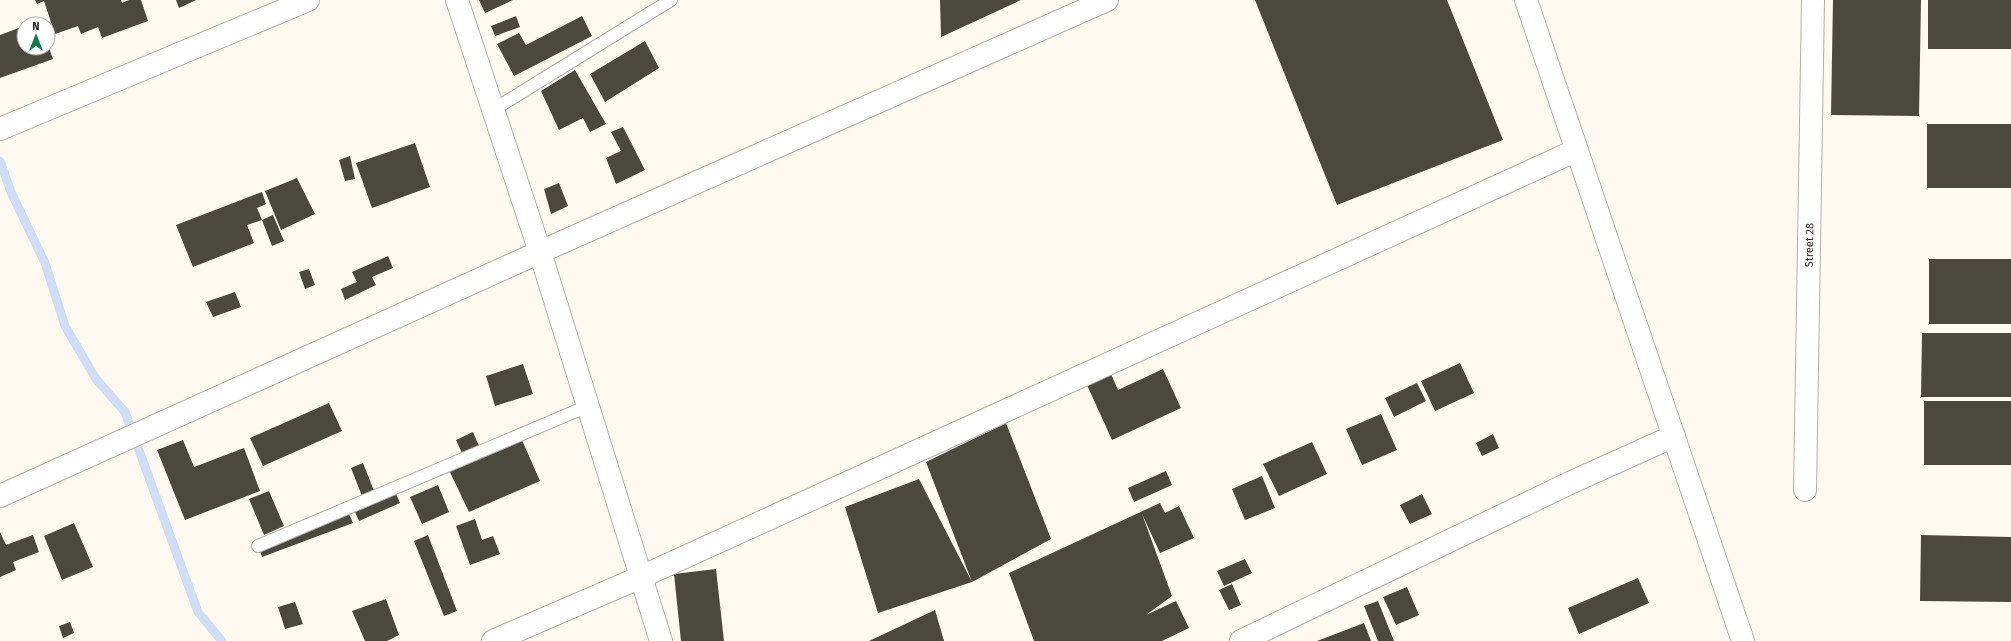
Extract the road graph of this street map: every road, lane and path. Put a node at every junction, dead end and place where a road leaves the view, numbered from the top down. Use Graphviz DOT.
graph roads {
  1 [pos="308,0"];
  2 [pos="457,0"];
  3 [pos="671,0"];
  4 [pos="1107,0"];
  5 [pos="1526,0"];
  6 [pos="1813,0"];
  7 [pos="493,110"];
  8 [pos="0,129"];
  9 [pos="1577,150"];
  10 [pos="540,252"];
  11 [pos="588,406"];
  12 [pos="1674,436"];
  13 [pos="1805,490"];
  14 [pos="0,496"];
  15 [pos="258,546"];
  16 [pos="641,577"];
  17 [pos="493,641"];
  18 [pos="661,641"];
  19 [pos="1240,641"];
  20 [pos="1743,641"];
  1 -- 8 [label="street"];
  2 -- 7 [label="street"];
  3 -- 7 [label="lane"];
  4 -- 10 [label="street"];
  5 -- 9 [label="street"];
  6 -- 13 [label="street, Street 28"];
  7 -- 10 [label="street"];
  9 -- 12 [label="street"];
  9 -- 16 [label="street"];
  10 -- 11 [label="street"];
  10 -- 14 [label="street"];
  11 -- 15 [label="lane"];
  11 -- 16 [label="street"];
  12 -- 19 [label="street"];
  12 -- 20 [label="street"];
  16 -- 17 [label="street"];
  16 -- 18 [label="street"];
}
